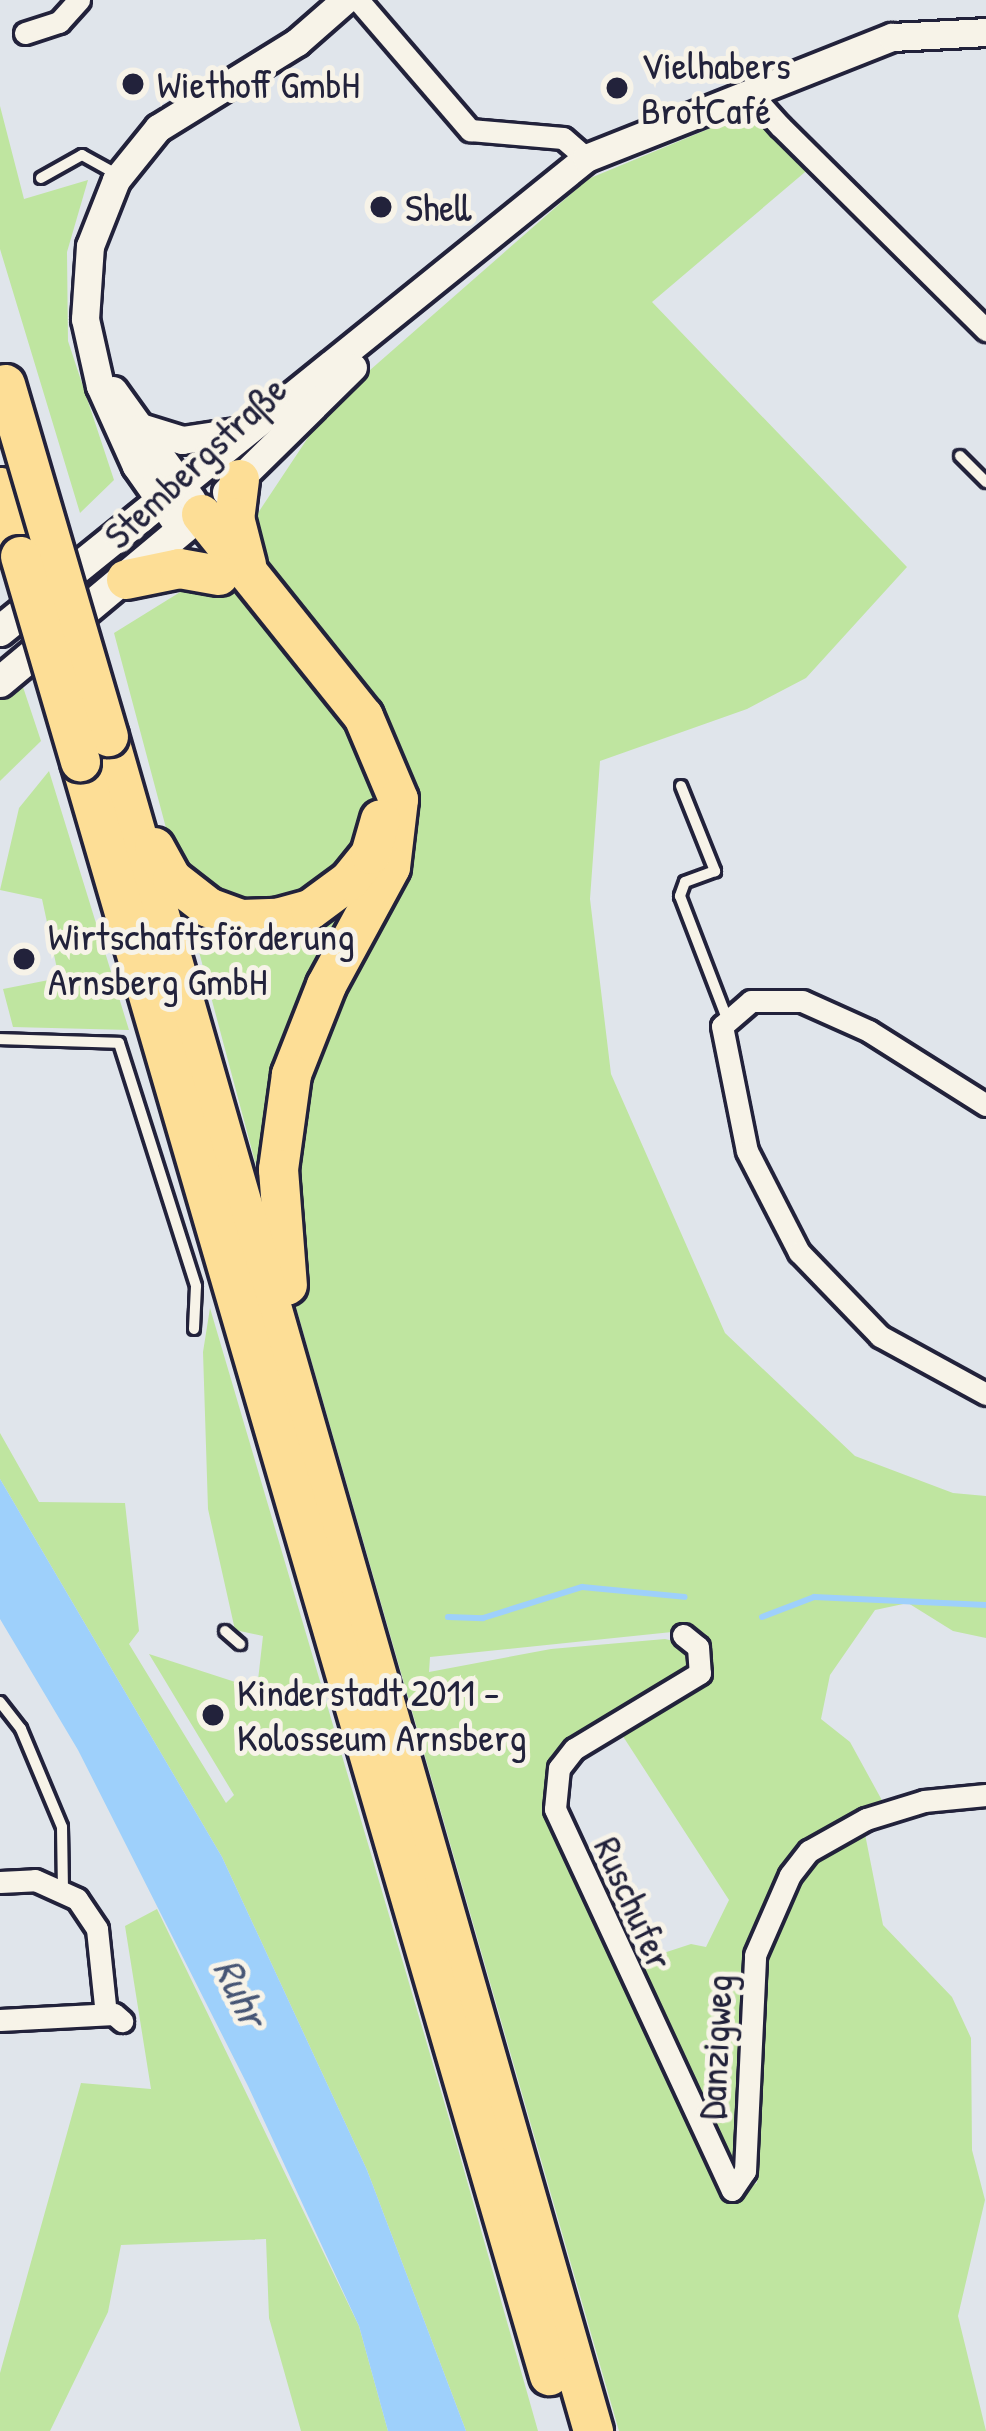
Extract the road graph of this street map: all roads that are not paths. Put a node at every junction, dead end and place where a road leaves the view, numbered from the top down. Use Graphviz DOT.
graph roads {
  1 [pos="79,0"];
  2 [pos="345,0"];
  3 [pos="358,0"];
  4 [pos="986,32"];
  5 [pos="25,33"];
  6 [pos="760,84"];
  7 [pos="586,158"];
  8 [pos="118,176"];
  9 [pos="41,178"];
  10 [pos="431,287"];
  11 [pos="986,330"];
  12 [pos="94,365"];
  13 [pos="3,375"];
  14 [pos="140,428"];
  15 [pos="252,429"];
  16 [pos="960,456"];
  17 [pos="239,479"];
  18 [pos="986,482"];
  19 [pos="0,487"];
  20 [pos="181,508"];
  21 [pos="234,575"];
  22 [pos="126,579"];
  23 [pos="0,631"];
  24 [pos="0,682"];
  25 [pos="100,748"];
  26 [pos="681,786"];
  27 [pos="726,1016"];
  28 [pos="0,1039"];
  29 [pos="986,1105"];
  30 [pos="194,1329"];
  31 [pos="986,1394"];
  32 [pos="320,1467"];
  33 [pos="225,1631"];
  34 [pos="683,1635"];
  35 [pos="240,1644"];
  36 [pos="0,1702"];
  37 [pos="986,1795"];
  38 [pos="0,1882"];
  39 [pos="63,1890"];
  40 [pos="0,2020"];
  41 [pos="746,2161"];
  42 [pos="565,2431"];
  43 [pos="593,2431"];
  1 -- 5 [label="street"];
  2 -- 8 [label="street"];
  3 -- 7 [label="street"];
  4 -- 6 [label="street, Stembergstraße"];
  6 -- 7 [label="street, Stembergstraße"];
  6 -- 11 [label="street"];
  7 -- 10 [label="street, Stembergstraße"];
  8 -- 9 [label="lane"];
  8 -- 12 [label="street"];
  10 -- 15 [label="street, Stembergstraße"];
  10 -- 17 [label="street, Stembergstraße"];
  12 -- 14 [label="street"];
  12 -- 20 [label="street"];
  13 -- 25 [label="highway, bridge"];
  14 -- 15 [label="street"];
  14 -- 20 [label="street"];
  15 -- 20 [label="street, Stembergstraße"];
  16 -- 18 [label="lane"];
  17 -- 20 [label="street, Stembergstraße"];
  17 -- 21 [label="highway"];
  19 -- 25 [label="highway, bridge"];
  20 -- 21 [label="highway"];
  20 -- 22 [label="main road, Stembergstraße"];
  20 -- 23 [label="main road, Stembergstraße"];
  21 -- 22 [label="highway"];
  21 -- 25 [label="highway"];
  21 -- 32 [label="highway"];
  22 -- 24 [label="main road, Stembergstraße"];
  25 -- 32 [label="highway"];
  25 -- 42 [label="highway"];
  26 -- 27 [label="lane"];
  27 -- 29 [label="street"];
  27 -- 31 [label="street"];
  28 -- 30 [label="lane"];
  32 -- 43 [label="highway"];
  33 -- 35 [label="lane"];
  34 -- 41 [label="street, Ruschufer"];
  36 -- 39 [label="lane"];
  37 -- 41 [label="street, Danzigweg"];
  38 -- 39 [label="street"];
  39 -- 40 [label="street"];
}
